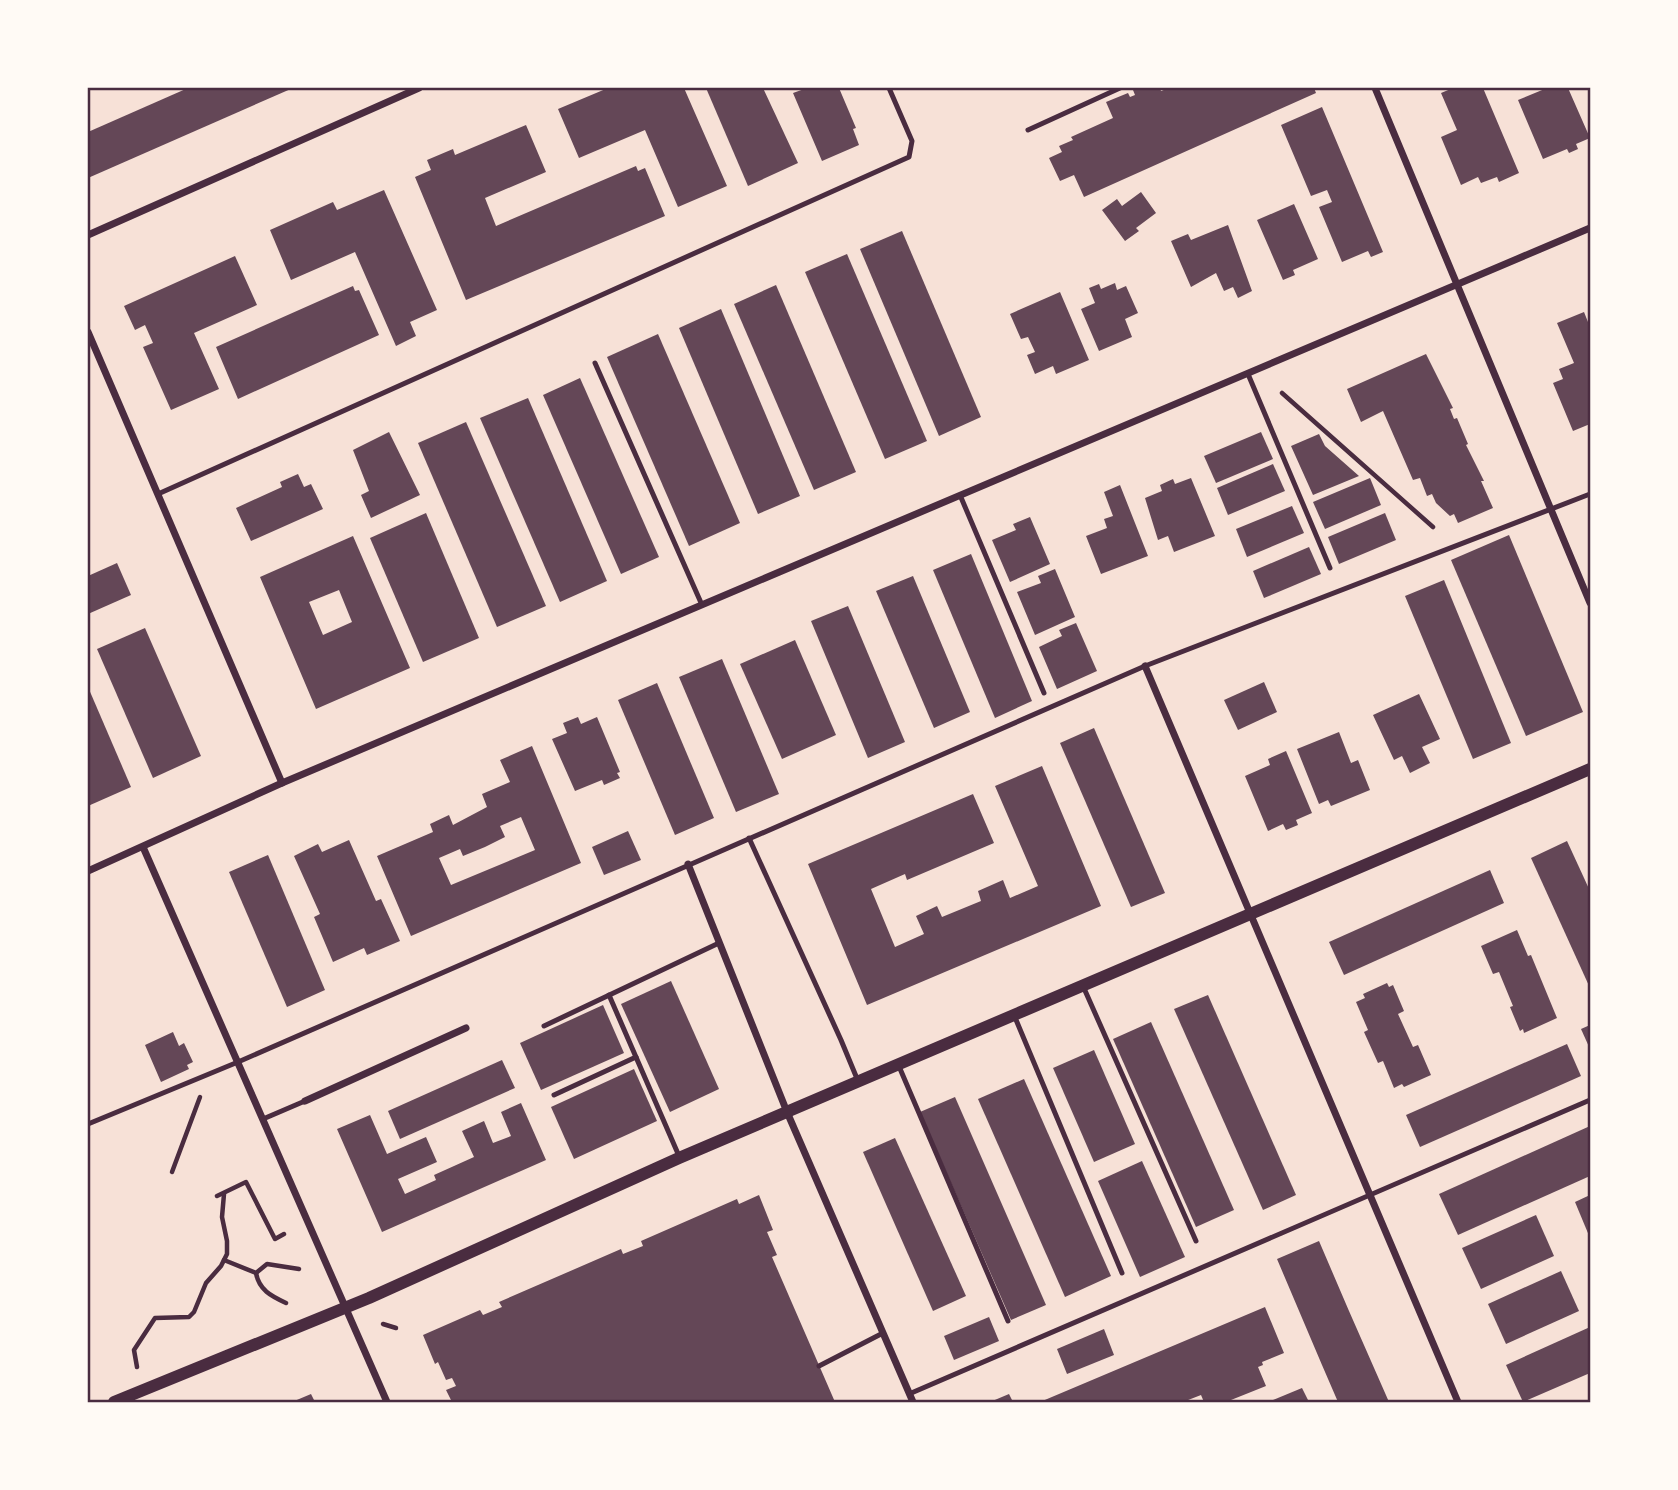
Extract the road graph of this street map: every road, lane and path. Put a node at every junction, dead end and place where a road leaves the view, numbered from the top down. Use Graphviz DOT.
graph roads {
  1 [pos="419,88"];
  2 [pos="889,88"];
  3 [pos="1120,88"];
  4 [pos="1375,88"];
  5 [pos="1028,130"];
  6 [pos="1591,228"];
  7 [pos="88,234"];
  8 [pos="1458,285"];
  9 [pos="88,332"];
  10 [pos="595,363"];
  11 [pos="1248,374"];
  12 [pos="1282,393"];
  13 [pos="158,494"];
  14 [pos="1591,494"];
  15 [pos="960,495"];
  16 [pos="1552,510"];
  17 [pos="1433,527"];
  18 [pos="1330,568"];
  19 [pos="1591,603"];
  20 [pos="702,605"];
  21 [pos="1146,666"];
  22 [pos="1044,693"];
  23 [pos="1591,769"];
  24 [pos="282,783"];
  25 [pos="749,838"];
  26 [pos="143,847"];
  27 [pos="688,864"];
  28 [pos="88,871"];
  29 [pos="1251,914"];
  30 [pos="719,943"];
  31 [pos="1083,986"];
  32 [pos="610,995"];
  33 [pos="1014,1015"];
  34 [pos="544,1027"];
  35 [pos="466,1028"];
  36 [pos="636,1056"];
  37 [pos="237,1062"];
  38 [pos="898,1064"];
  39 [pos="858,1082"];
  40 [pos="554,1094"];
  41 [pos="200,1097"];
  42 [pos="1591,1100"];
  43 [pos="305,1101"];
  44 [pos="787,1112"];
  45 [pos="263,1119"];
  46 [pos="88,1124"];
  47 [pos="679,1158"];
  48 [pos="172,1172"];
  49 [pos="224,1194"];
  50 [pos="1370,1195"];
  51 [pos="217,1196"];
  52 [pos="284,1234"];
  53 [pos="1196,1241"];
  54 [pos="225,1261"];
  55 [pos="299,1269"];
  56 [pos="256,1273"];
  57 [pos="1122,1273"];
  58 [pos="286,1303"];
  59 [pos="346,1308"];
  60 [pos="1008,1321"];
  61 [pos="383,1324"];
  62 [pos="397,1328"];
  63 [pos="883,1333"];
  64 [pos="819,1366"];
  65 [pos="137,1367"];
  66 [pos="909,1394"];
  67 [pos="114,1402"];
  68 [pos="387,1402"];
  69 [pos="913,1402"];
  70 [pos="1458,1402"];
  1 -- 7 [label="street"];
  2 -- 13 [label="lane"];
  3 -- 5 [label="lane"];
  4 -- 8 [label="street"];
  6 -- 8 [label="street"];
  8 -- 11 [label="street"];
  8 -- 16 [label="street"];
  9 -- 13 [label="street"];
  10 -- 20 [label="lane"];
  11 -- 15 [label="street"];
  11 -- 18 [label="lane"];
  12 -- 17 [label="path"];
  13 -- 24 [label="street"];
  14 -- 16 [label="lane"];
  15 -- 20 [label="street"];
  15 -- 22 [label="lane"];
  16 -- 19 [label="street"];
  16 -- 21 [label="lane"];
  20 -- 24 [label="street"];
  21 -- 25 [label="lane"];
  21 -- 29 [label="street"];
  23 -- 29 [label="street"];
  24 -- 26 [label="street"];
  25 -- 27 [label="lane"];
  25 -- 39 [label="lane"];
  26 -- 28 [label="street"];
  26 -- 37 [label="street"];
  27 -- 30 [label="street"];
  27 -- 37 [label="lane"];
  29 -- 31 [label="street"];
  29 -- 50 [label="street"];
  30 -- 32 [label="lane"];
  30 -- 44 [label="street"];
  31 -- 33 [label="street"];
  31 -- 53 [label="lane"];
  32 -- 34 [label="lane"];
  32 -- 36 [label="lane"];
  33 -- 38 [label="street"];
  33 -- 57 [label="lane"];
  35 -- 43 [label="street"];
  36 -- 40 [label="lane"];
  36 -- 47 [label="lane"];
  37 -- 45 [label="street"];
  37 -- 46 [label="lane"];
  38 -- 39 [label="street"];
  38 -- 60 [label="lane"];
  39 -- 44 [label="street"];
  41 -- 48 [label="path"];
  42 -- 50 [label="lane"];
  43 -- 45 [label="lane"];
  44 -- 47 [label="street"];
  44 -- 63 [label="street"];
  45 -- 59 [label="street"];
  47 -- 59 [label="street"];
  49 -- 51 [label="path"];
  49 -- 52 [label="path"];
  49 -- 54 [label="path"];
  50 -- 66 [label="lane"];
  50 -- 70 [label="street"];
  54 -- 56 [label="path"];
  54 -- 65 [label="path"];
  55 -- 56 [label="path"];
  56 -- 58 [label="path"];
  59 -- 67 [label="street"];
  59 -- 68 [label="street"];
  61 -- 62 [label="path"];
  63 -- 64 [label="lane"];
  63 -- 66 [label="street"];
  66 -- 69 [label="street"];
}
